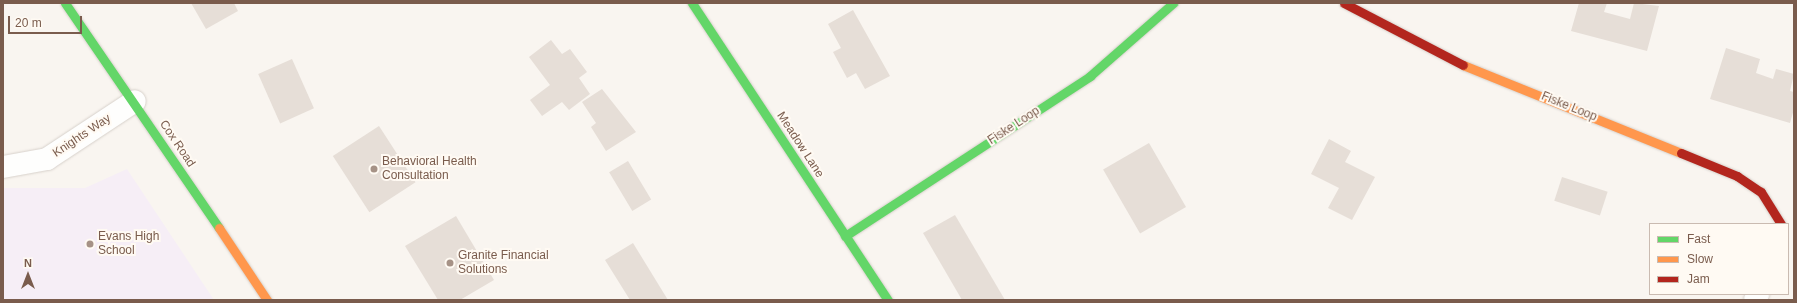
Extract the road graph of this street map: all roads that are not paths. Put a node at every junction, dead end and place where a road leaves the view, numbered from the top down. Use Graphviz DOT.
graph roads {
  1 [pos="65,3"];
  2 [pos="692,3"];
  3 [pos="1173,3"];
  4 [pos="1344,3"];
  5 [pos="135,101"];
  6 [pos="3,167"];
  7 [pos="1780,223"];
  8 [pos="845,236"];
  9 [pos="266,300"];
  10 [pos="888,300"];
  1 -- 5 [label="street, Cox Road"];
  2 -- 8 [label="street, Meadow Lane"];
  3 -- 8 [label="street, Fiske Loop"];
  4 -- 7 [label="street, Fiske Loop"];
  5 -- 6 [label="street, Knights Way"];
  5 -- 9 [label="street, Cox Road"];
  8 -- 10 [label="street, Meadow Lane"];
}
